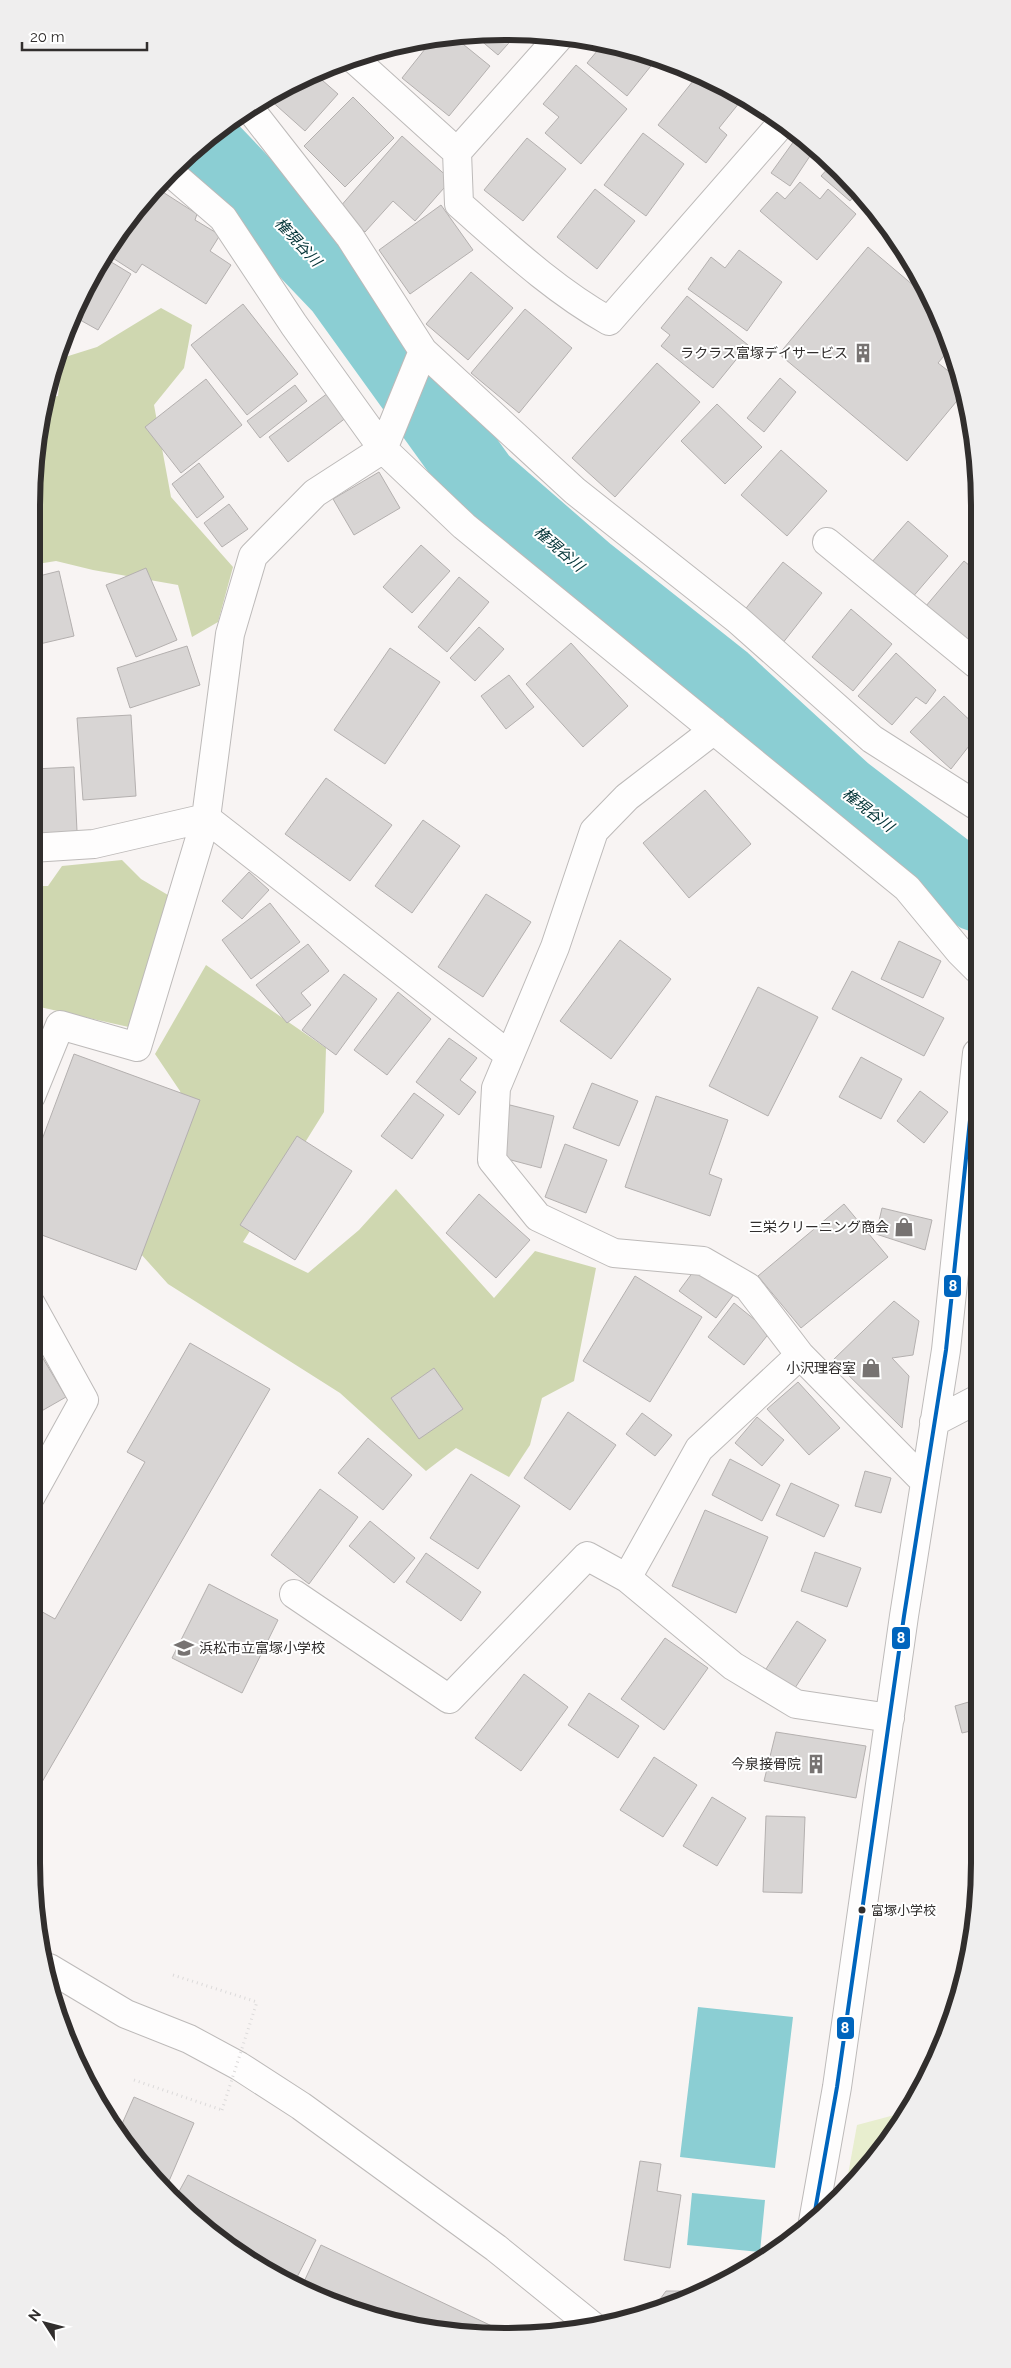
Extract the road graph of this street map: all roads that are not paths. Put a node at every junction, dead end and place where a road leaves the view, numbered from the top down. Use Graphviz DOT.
graph roads {
  1 [pos="554,43"];
  2 [pos="360,64"];
  3 [pos="254,114"];
  4 [pos="778,128"];
  5 [pos="457,152"];
  6 [pos="175,177"];
  7 [pos="420,358"];
  8 [pos="387,439"];
  9 [pos="827,542"];
  10 [pos="971,660"];
  11 [pos="714,730"];
  12 [pos="971,802"];
  13 [pos="206,818"];
  14 [pos="40,847"];
  15 [pos="971,963"];
  16 [pos="509,1056"];
  17 [pos="40,1074"];
  18 [pos="971,1110"];
  19 [pos="40,1320"];
  20 [pos="800,1355"];
  21 [pos="971,1403"];
  22 [pos="934,1422"];
  23 [pos="40,1480"];
  24 [pos="925,1482"];
  25 [pos="627,1578"];
  26 [pos="294,1594"];
  27 [pos="890,1718"];
  28 [pos="53,1970"];
  29 [pos="815,2209"];
  30 [pos="586,2321"];
  1 -- 5 [label="street"];
  2 -- 5 [label="street"];
  3 -- 7 [label="street"];
  4 -- 5 [label="street"];
  6 -- 8 [label="street"];
  7 -- 8 [label="street"];
  7 -- 12 [label="street"];
  8 -- 11 [label="street"];
  8 -- 13 [label="street"];
  9 -- 10 [label="street"];
  11 -- 15 [label="street"];
  11 -- 16 [label="street"];
  13 -- 14 [label="street"];
  13 -- 16 [label="street"];
  13 -- 17 [label="street"];
  16 -- 20 [label="street"];
  18 -- 22 [label="street"];
  19 -- 23 [label="street"];
  20 -- 24 [label="street"];
  20 -- 25 [label="street"];
  21 -- 22 [label="street"];
  22 -- 24 [label="street"];
  24 -- 27 [label="street"];
  25 -- 26 [label="street"];
  25 -- 27 [label="street"];
  27 -- 29 [label="street"];
  28 -- 30 [label="street"];
}
